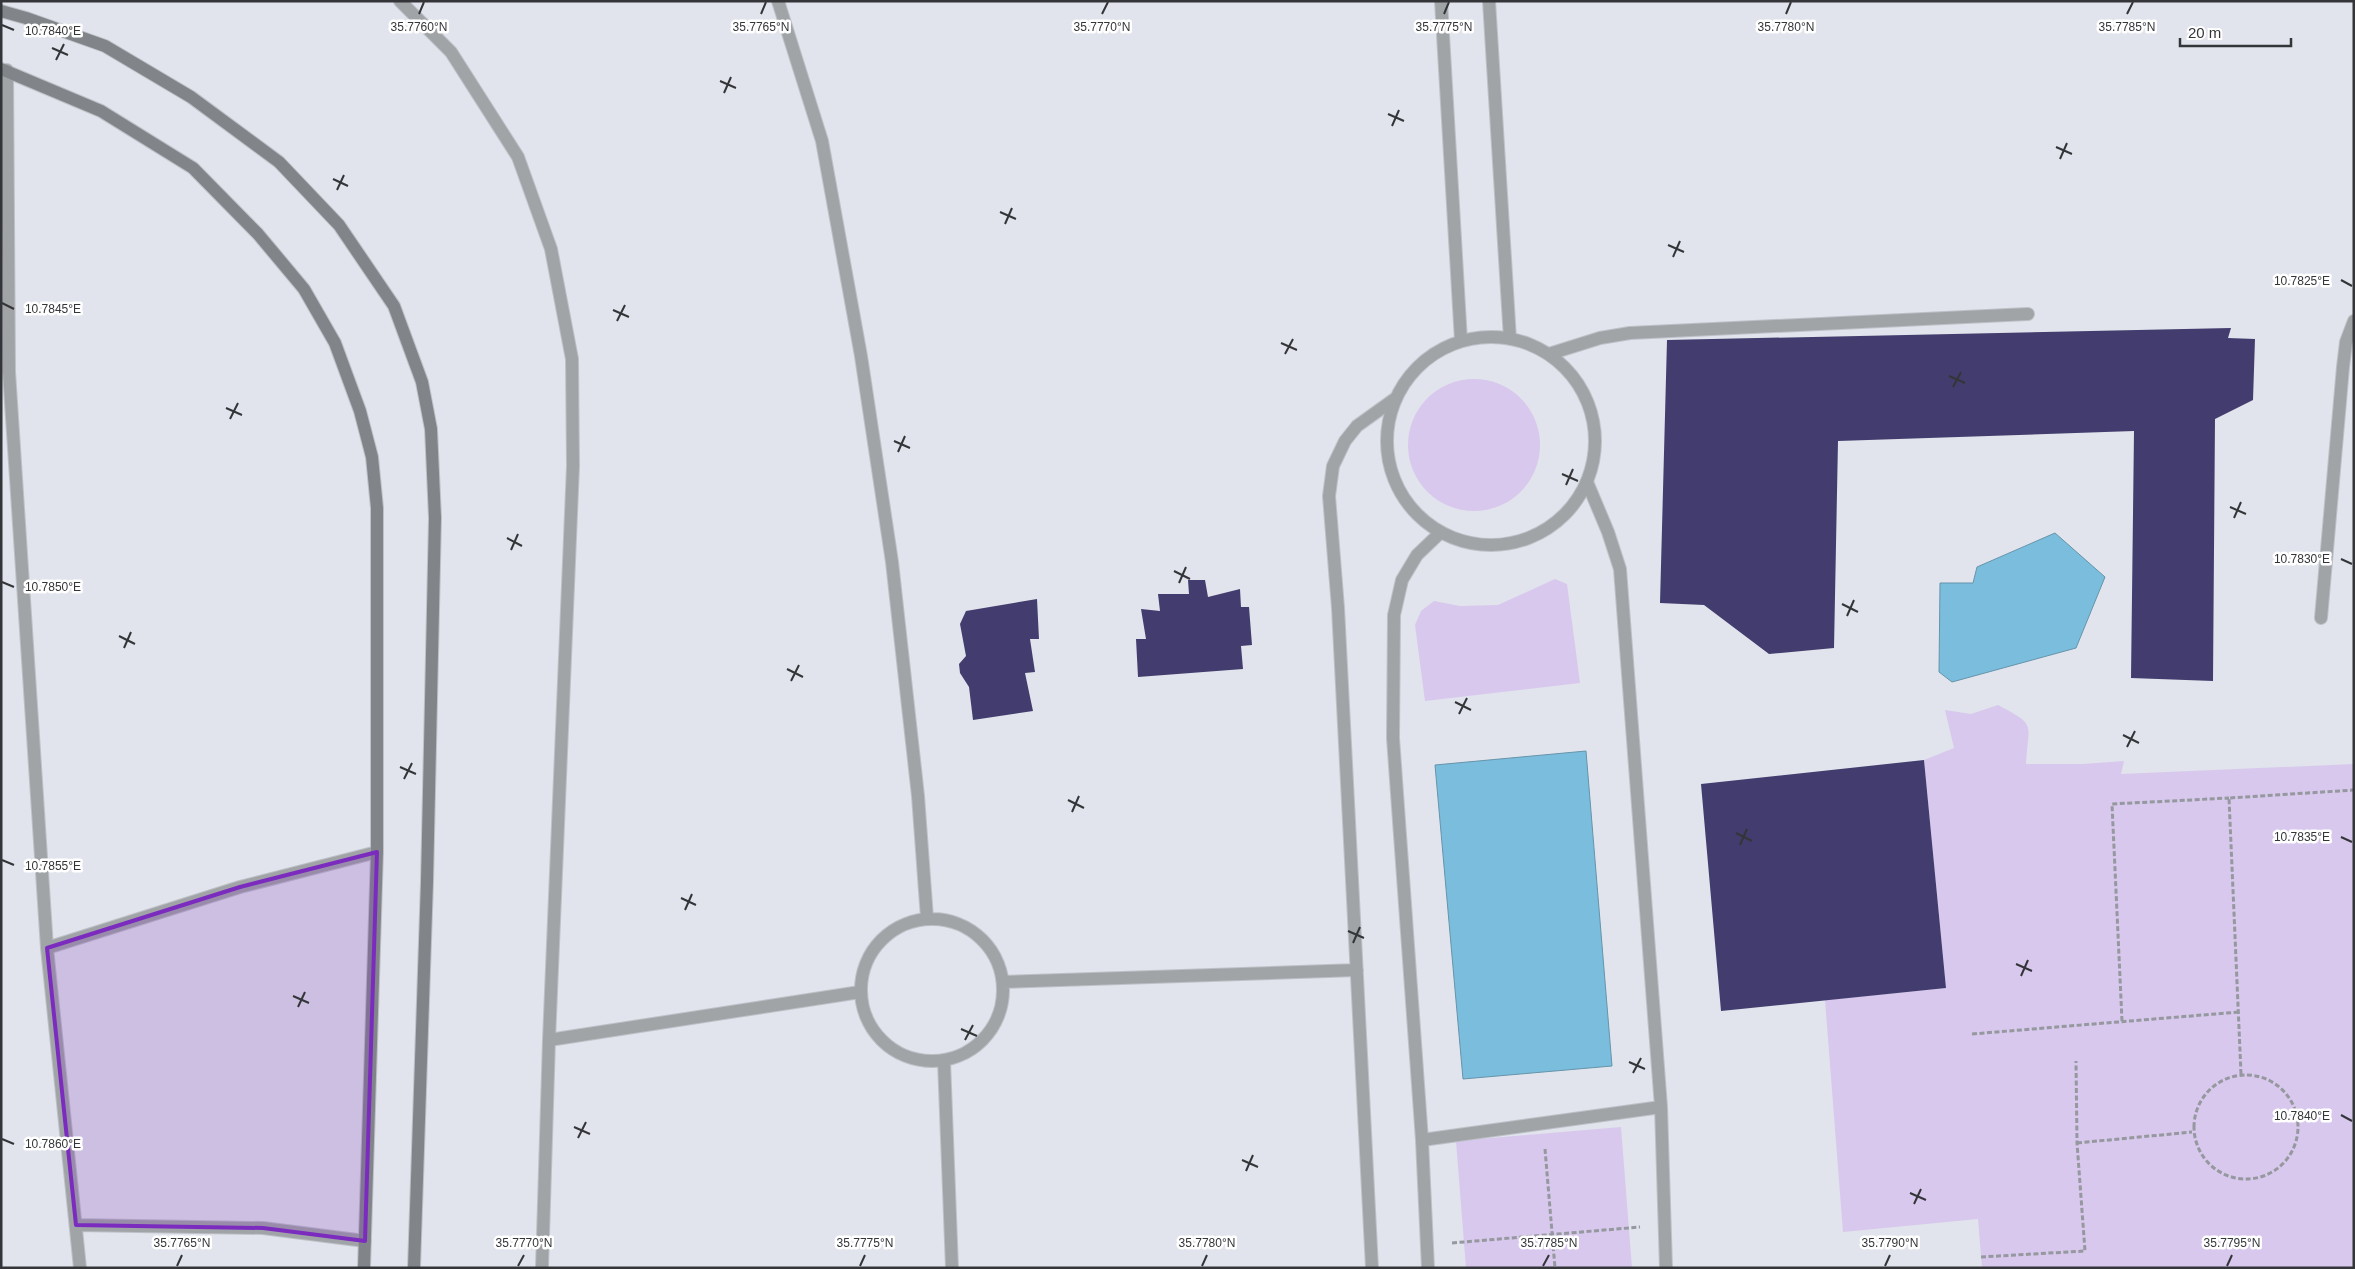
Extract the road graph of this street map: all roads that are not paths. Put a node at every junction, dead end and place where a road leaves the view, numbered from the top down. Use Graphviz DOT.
graph roads {
  1 [pos="400,1"];
  2 [pos="778,1"];
  3 [pos="1442,1"];
  4 [pos="1489,1"];
  5 [pos="1,12"];
  6 [pos="4,70"];
  7 [pos="2028,314"];
  8 [pos="2354,321"];
  9 [pos="1510,339"];
  10 [pos="1461,341"];
  11 [pos="1549,354"];
  12 [pos="5,372"];
  13 [pos="1396,398"];
  14 [pos="1587,482"];
  15 [pos="1440,533"];
  16 [pos="2321,618"];
  17 [pos="377,852"];
  18 [pos="927,918"];
  19 [pos="47,948"];
  20 [pos="1357,970"];
  21 [pos="1003,982"];
  22 [pos="860,992"];
  23 [pos="549,1040"];
  24 [pos="944,1061"];
  25 [pos="1661,1107"];
  26 [pos="1422,1140"];
  27 [pos="76,1225"];
  28 [pos="365,1241"];
  29 [pos="80,1268"];
  30 [pos="364,1268"];
  31 [pos="414,1268"];
  32 [pos="542,1268"];
  33 [pos="952,1268"];
  34 [pos="1372,1268"];
  35 [pos="1428,1268"];
  36 [pos="1666,1268"];
  1 -- 23 [label="street"];
  2 -- 18 [label="street"];
  3 -- 10 [label="street"];
  4 -- 9 [label="street"];
  5 -- 31 [label="main road"];
  6 -- 12 [label="street"];
  6 -- 17 [label="main road"];
  7 -- 11 [label="street"];
  8 -- 16 [label="street"];
  9 -- 10 [label="street"];
  9 -- 11 [label="street"];
  10 -- 13 [label="street"];
  11 -- 14 [label="street"];
  12 -- 19 [label="street"];
  13 -- 15 [label="street"];
  13 -- 20 [label="street"];
  14 -- 15 [label="street"];
  14 -- 25 [label="street"];
  15 -- 26 [label="street"];
  17 -- 19 [label="street"];
  17 -- 28 [label="main road"];
  18 -- 21 [label="street"];
  18 -- 22 [label="street"];
  19 -- 27 [label="street"];
  20 -- 21 [label="street"];
  20 -- 34 [label="street"];
  21 -- 24 [label="street"];
  22 -- 23 [label="street"];
  22 -- 24 [label="street"];
  23 -- 32 [label="street"];
  24 -- 33 [label="street"];
  25 -- 26 [label="street"];
  25 -- 36 [label="street"];
  26 -- 35 [label="street"];
  27 -- 28 [label="street"];
  27 -- 29 [label="street"];
  28 -- 30 [label="main road"];
}
